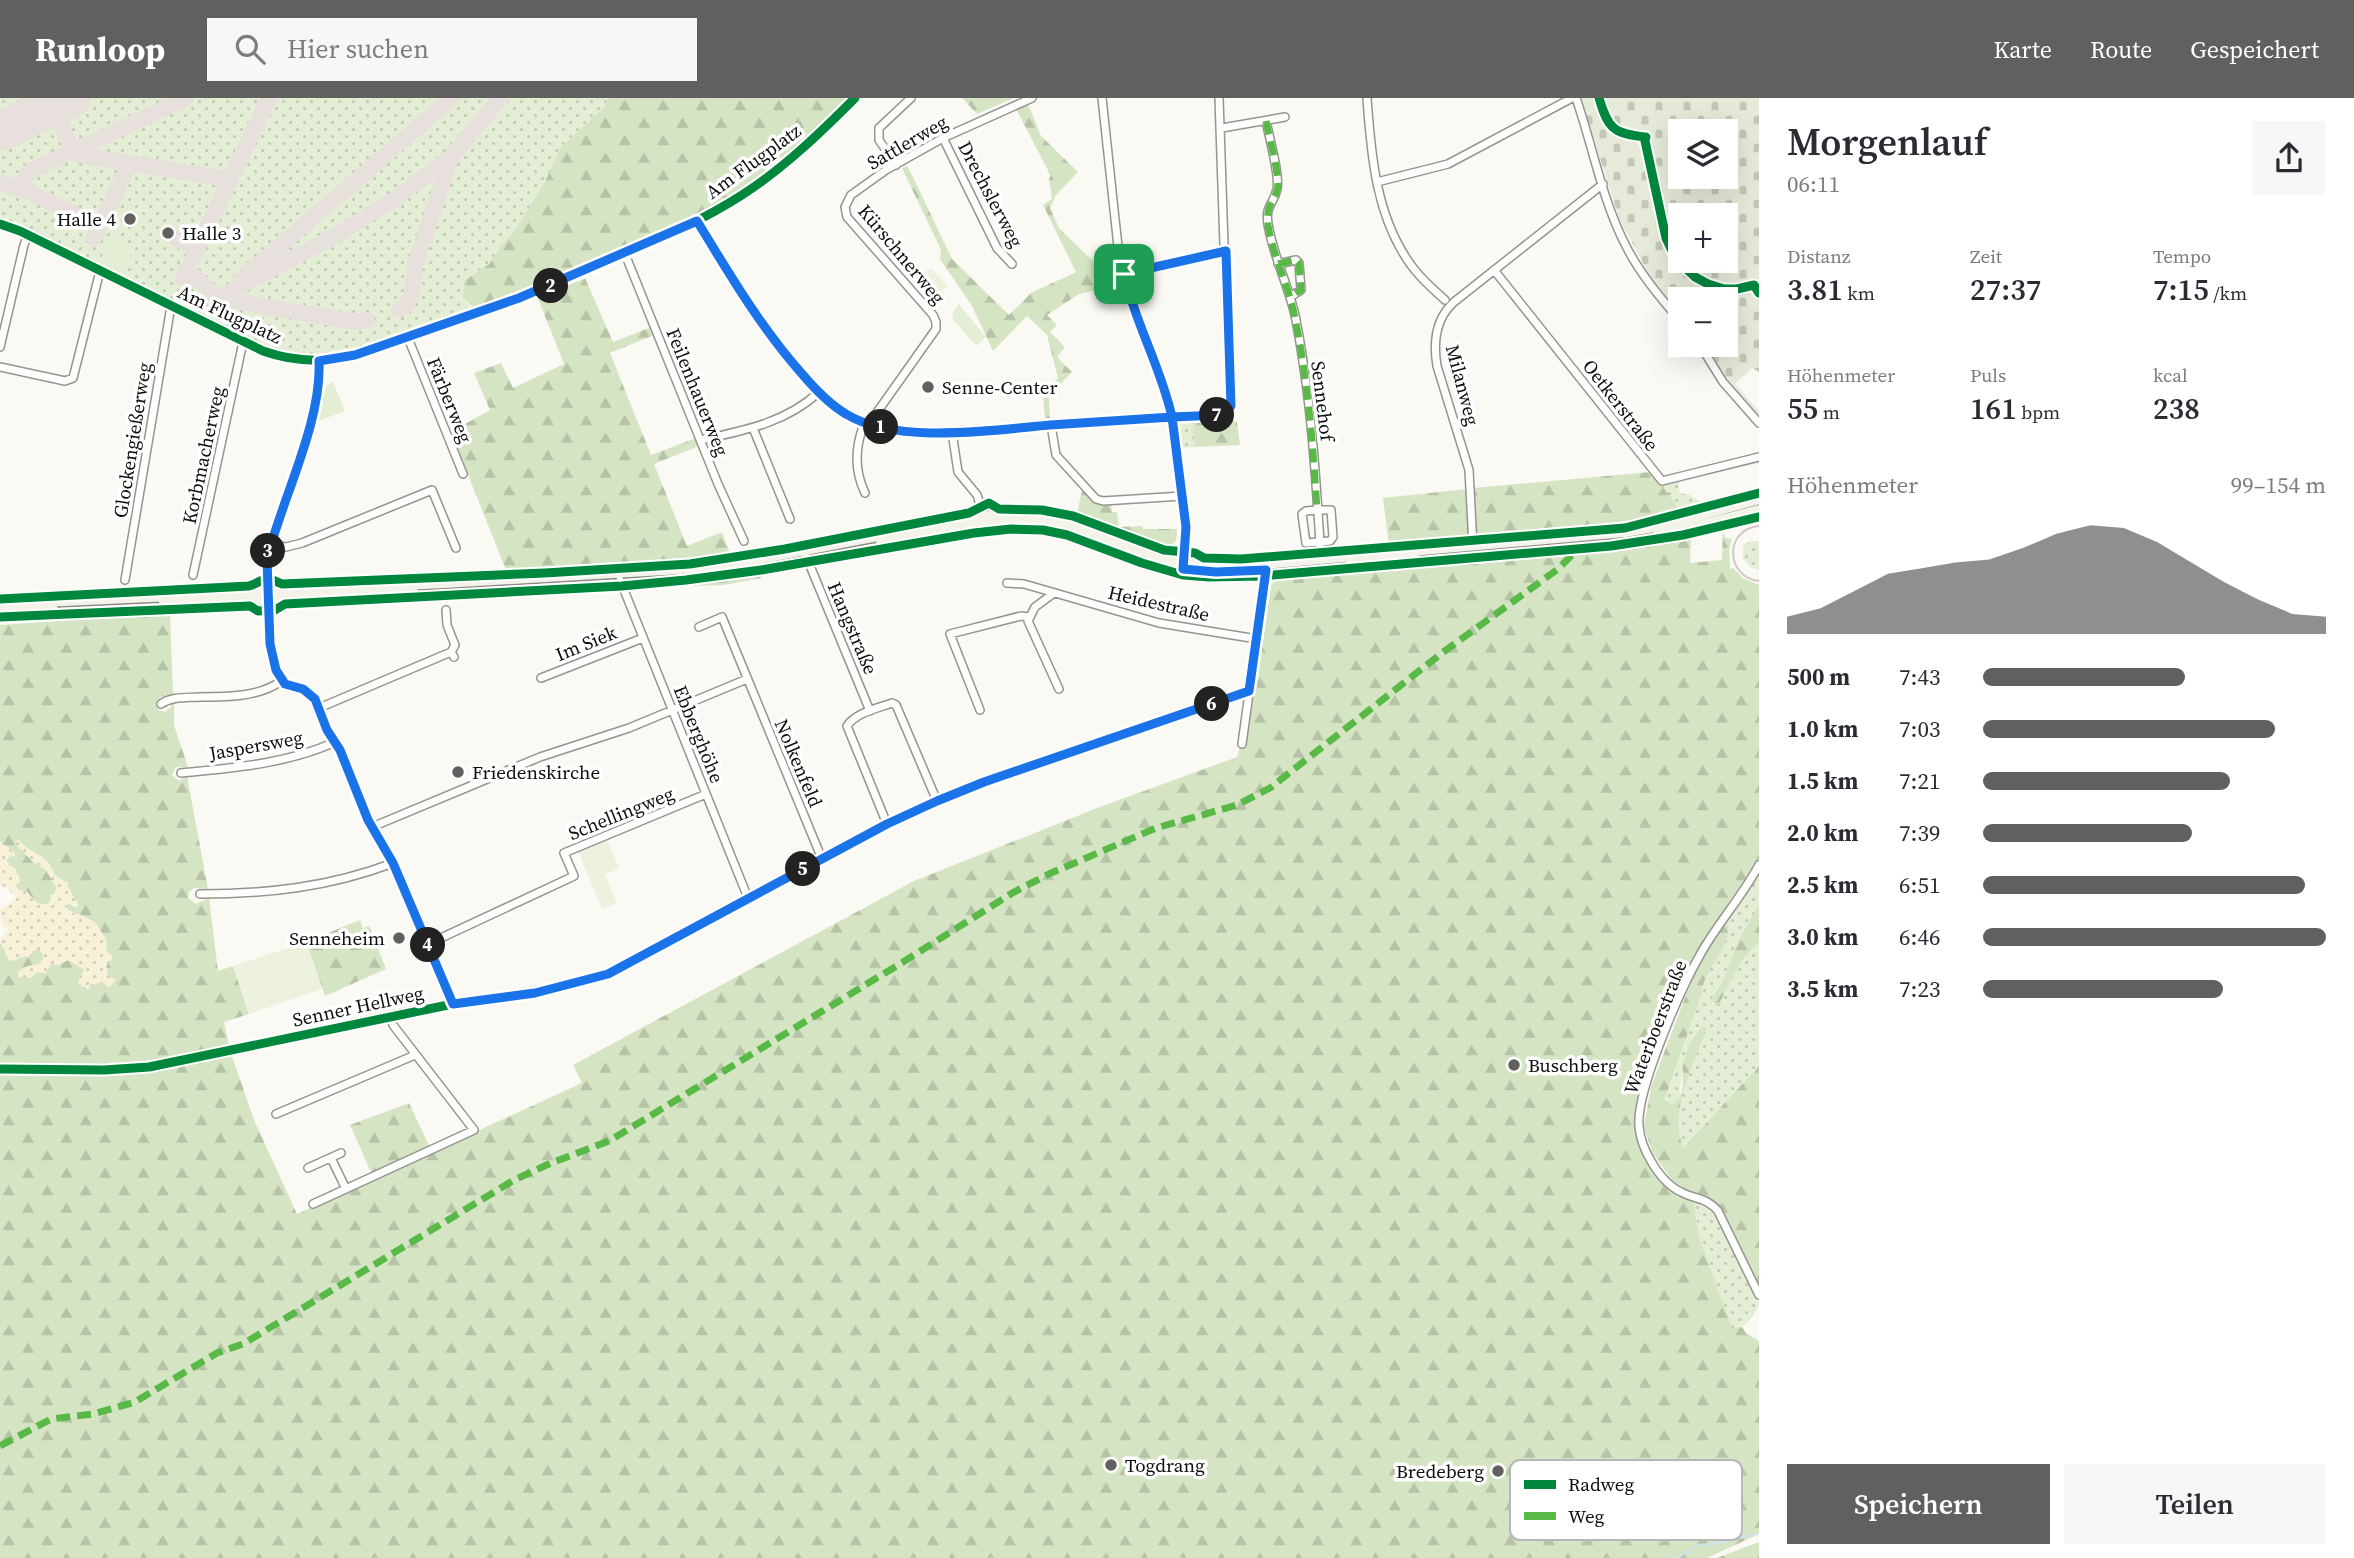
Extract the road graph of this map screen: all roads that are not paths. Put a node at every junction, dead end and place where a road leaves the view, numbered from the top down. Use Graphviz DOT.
graph roads {
  1 [pos="855,98"];
  2 [pos="911,98"];
  3 [pos="1032,98"];
  4 [pos="1102,98"];
  5 [pos="1219,98"];
  6 [pos="1367,98"];
  7 [pos="1574,98"];
  8 [pos="1285,117"];
  9 [pos="1266,121"];
  10 [pos="1222,128"];
  11 [pos="943,138"];
  12 [pos="896,164"];
  13 [pos="1377,182"];
  14 [pos="1603,184"];
  15 [pos="845,207"];
  16 [pos="697,221"];
  17 [pos="0,224"];
  18 [pos="28,235"];
  19 [pos="1226,251"];
  20 [pos="625,254"];
  21 [pos="1012,264"];
  22 [pos="1278,264"];
  23 [pos="1494,270"];
  24 [pos="100,271"];
  25 [pos="1124,274"];
  26 [pos="1290,297"];
  27 [pos="1445,300"];
  28 [pos="171,306"];
  29 [pos="1668,306"];
  30 [pos="3,323"];
  31 [pos="408,338"];
  32 [pos="243,342"];
  33 [pos="0,346"];
  34 [pos="1707,357"];
  35 [pos="319,361"];
  36 [pos="0,367"];
  37 [pos="819,392"];
  38 [pos="1172,417"];
  39 [pos="1759,423"];
  40 [pos="866,424"];
  41 [pos="1051,425"];
  42 [pos="753,428"];
  43 [pos="952,432"];
  44 [pos="700,440"];
  45 [pos="1759,457"];
  46 [pos="463,474"];
  47 [pos="865,492"];
  48 [pos="1182,496"];
  49 [pos="1759,499"];
  50 [pos="1317,510"];
  51 [pos="1759,510"];
  52 [pos="790,519"];
  53 [pos="985,520"];
  54 [pos="744,541"];
  55 [pos="1320,542"];
  56 [pos="271,545"];
  57 [pos="1473,546"];
  58 [pos="456,548"];
  59 [pos="806,556"];
  60 [pos="1321,559"];
  61 [pos="1183,564"];
  62 [pos="1266,570"];
  63 [pos="192,575"];
  64 [pos="125,580"];
  65 [pos="620,580"];
  66 [pos="1007,583"];
  67 [pos="1054,592"];
  68 [pos="267,595"];
  69 [pos="0,604"];
  70 [pos="446,610"];
  71 [pos="0,612"];
  72 [pos="1029,617"];
  73 [pos="699,627"];
  74 [pos="643,638"];
  75 [pos="1257,639"];
  76 [pos="541,678"];
  77 [pos="747,679"];
  78 [pos="282,681"];
  79 [pos="1059,689"];
  80 [pos="1249,691"];
  81 [pos="161,704"];
  82 [pos="319,708"];
  83 [pos="672,710"];
  84 [pos="980,710"];
  85 [pos="870,711"];
  86 [pos="335,742"];
  87 [pos="1242,744"];
  88 [pos="181,773"];
  89 [pos="706,794"];
  90 [pos="937,801"];
  91 [pos="887,824"];
  92 [pos="372,827"];
  93 [pos="822,859"];
  94 [pos="393,863"];
  95 [pos="1759,865"];
  96 [pos="200,894"];
  97 [pos="748,898"];
  98 [pos="428,944"];
  99 [pos="453,1004"];
  100 [pos="390,1016"];
  101 [pos="415,1055"];
  102 [pos="0,1069"];
  103 [pos="276,1114"];
  104 [pos="341,1153"];
  105 [pos="331,1158"];
  106 [pos="308,1168"];
  107 [pos="346,1189"];
  108 [pos="313,1204"];
  109 [pos="1759,1295"];
  1 -- 16 [label="street, Am Flugplatz"];
  2 -- 12 [label="street"];
  3 -- 11 [label="street, Sattlerweg"];
  4 -- 25 [label="street"];
  5 -- 10 [label="street"];
  6 -- 13 [label="street"];
  7 -- 13 [label="street"];
  7 -- 14 [label="street"];
  8 -- 9 [label="street"];
  9 -- 10 [label="street"];
  9 -- 22 [label="street, Sennehof"];
  10 -- 19 [label="street"];
  11 -- 12 [label="street, Sattlerweg"];
  11 -- 21 [label="street, Drechslerweg"];
  12 -- 15 [label="street, Sattlerweg"];
  13 -- 27 [label="street"];
  14 -- 23 [label="street, Milanweg"];
  14 -- 29 [label="street"];
  15 -- 40 [label="street, Kürschnerweg"];
  16 -- 20 [label="street, Am Flugplatz"];
  16 -- 37 [label="street"];
  17 -- 18 [label="street, Am Flugplatz"];
  18 -- 24 [label="street, Am Flugplatz"];
  18 -- 30 [label="street"];
  19 -- 25 [label="street"];
  19 -- 38 [label="street"];
  20 -- 31 [label="street, Am Flugplatz"];
  20 -- 44 [label="street, Feilenhauerweg"];
  22 -- 26 [label="street, Sennehof"];
  22 -- 26 [label="street, Sennehof"];
  23 -- 45 [label="street, Oetkerstraße"];
  23 -- 57 [label="street, Milanweg"];
  24 -- 28 [label="street, Am Flugplatz"];
  24 -- 36 [label="street"];
  25 -- 38 [label="street"];
  26 -- 50 [label="street, Sennehof"];
  28 -- 32 [label="street, Am Flugplatz"];
  28 -- 64 [label="street, Glockengießerweg"];
  30 -- 33 [label="street"];
  31 -- 35 [label="street, Am Flugplatz"];
  31 -- 46 [label="street, Färberweg"];
  32 -- 35 [label="street, Am Flugplatz"];
  32 -- 63 [label="street, Korbmacherweg"];
  34 -- 39 [label="street"];
  35 -- 56 [label="street"];
  37 -- 40 [label="street"];
  37 -- 42 [label="street"];
  38 -- 41 [label="street"];
  38 -- 48 [label="street"];
  40 -- 43 [label="street"];
  40 -- 47 [label="street"];
  41 -- 43 [label="street"];
  41 -- 48 [label="street"];
  42 -- 44 [label="street"];
  42 -- 52 [label="street"];
  43 -- 53 [label="street"];
  44 -- 54 [label="street, Feilenhauerweg"];
  48 -- 61 [label="street"];
  49 -- 57 [label="main road"];
  50 -- 55 [label="street, Sennehof"];
  50 -- 55 [label="street, Sennehof"];
  50 -- 55 [label="street"];
  51 -- 62 [label="main road"];
  53 -- 59 [label="main road"];
  53 -- 61 [label="main road"];
  53 -- 68 [label="main road"];
  55 -- 60 [label="street, Sennehof"];
  56 -- 58 [label="street"];
  56 -- 68 [label="street"];
  57 -- 60 [label="main road"];
  59 -- 65 [label="main road"];
  59 -- 85 [label="street, Hangstraße"];
  60 -- 61 [label="main road"];
  61 -- 62 [label="main road"];
  62 -- 75 [label="street"];
  65 -- 68 [label="main road"];
  65 -- 74 [label="street, Ebberghöhe"];
  66 -- 67 [label="street, Heidestraße"];
  67 -- 72 [label="street"];
  67 -- 75 [label="street, Heidestraße"];
  68 -- 69 [label="main road"];
  68 -- 71 [label="main road"];
  68 -- 78 [label="street"];
  70 -- 82 [label="street"];
  72 -- 79 [label="street"];
  72 -- 84 [label="street"];
  73 -- 77 [label="street, Nolkenfeld"];
  74 -- 76 [label="street, Im Siek"];
  74 -- 83 [label="street, Ebberghöhe"];
  75 -- 80 [label="street"];
  77 -- 83 [label="street"];
  77 -- 93 [label="street, Nolkenfeld"];
  78 -- 81 [label="street"];
  78 -- 82 [label="street"];
  80 -- 87 [label="street"];
  80 -- 90 [label="street, Senner Hellweg"];
  82 -- 86 [label="street"];
  83 -- 89 [label="street, Ebberghöhe"];
  83 -- 92 [label="street"];
  85 -- 90 [label="street"];
  85 -- 91 [label="street"];
  86 -- 88 [label="street, Jaspersweg"];
  86 -- 92 [label="street"];
  89 -- 97 [label="street, Ebberghöhe"];
  89 -- 98 [label="street, Schellingweg"];
  90 -- 91 [label="street, Senner Hellweg"];
  91 -- 93 [label="street, Senner Hellweg"];
  92 -- 94 [label="street"];
  93 -- 97 [label="street, Senner Hellweg"];
  94 -- 96 [label="street"];
  94 -- 98 [label="street"];
  95 -- 109 [label="street, Waterboerstraße"];
  97 -- 99 [label="street, Senner Hellweg"];
  98 -- 99 [label="street"];
  99 -- 100 [label="street, Senner Hellweg"];
  100 -- 101 [label="street, Senner Hellweg"];
  100 -- 102 [label="street, Senner Hellweg"];
  101 -- 103 [label="street"];
  101 -- 107 [label="street, Senner Hellweg"];
  104 -- 105 [label="street"];
  105 -- 106 [label="street"];
  105 -- 107 [label="street"];
  107 -- 108 [label="street"];
}
